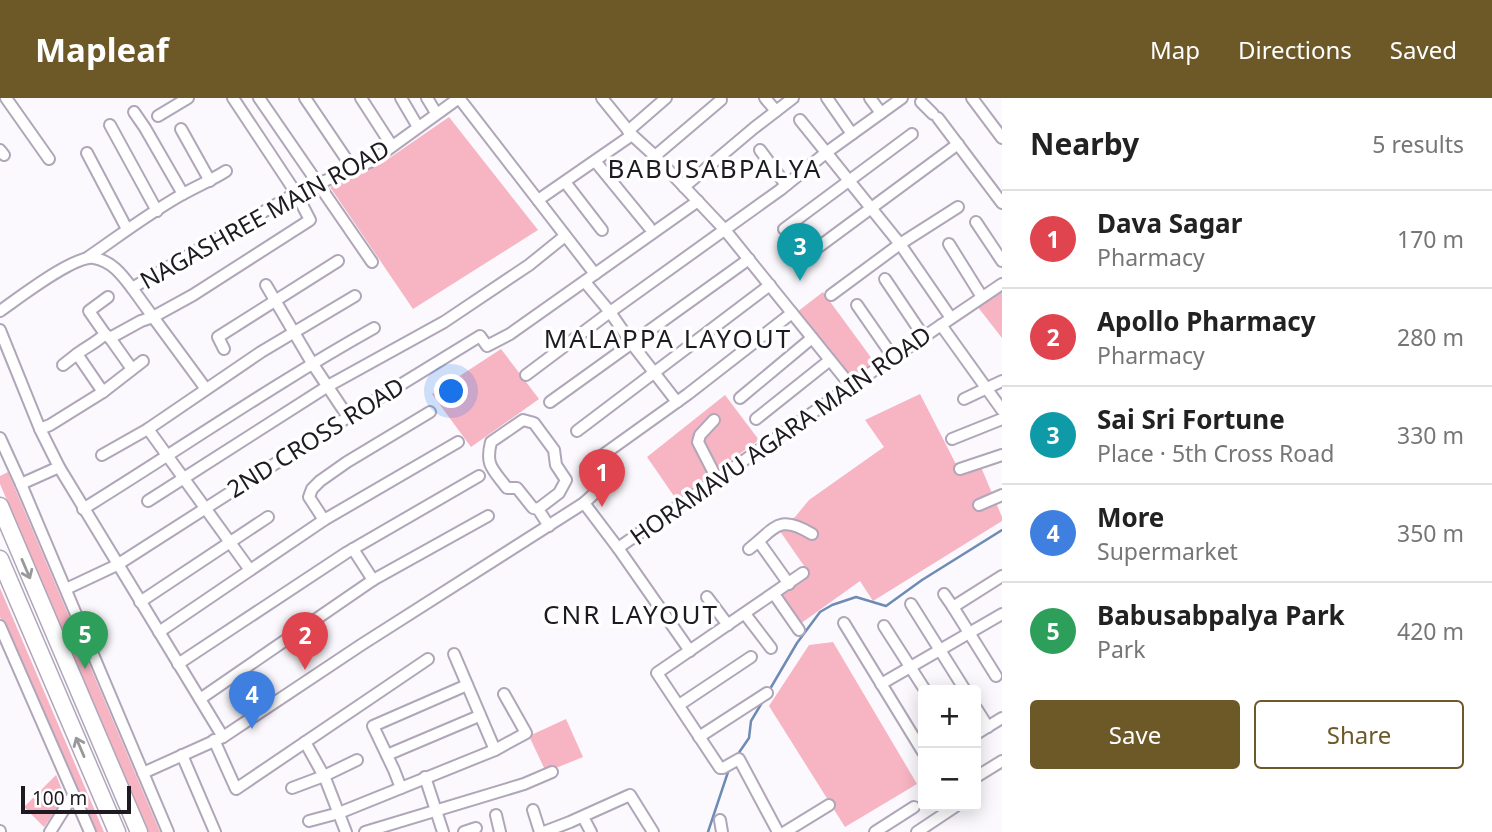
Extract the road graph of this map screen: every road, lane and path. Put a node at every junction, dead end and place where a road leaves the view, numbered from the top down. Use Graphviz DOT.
graph roads {
  1 [pos="188,98"];
  2 [pos="233,98"];
  3 [pos="259,98"];
  4 [pos="306,98"];
  5 [pos="361,98"];
  6 [pos="401,98"];
  7 [pos="427,98"];
  8 [pos="459,98"];
  9 [pos="666,98"];
  10 [pos="765,98"];
  11 [pos="793,98"];
  12 [pos="827,98"];
  13 [pos="870,98"];
  14 [pos="902,98"];
  15 [pos="972,98"];
  16 [pos="4,99"];
  17 [pos="920,99"];
  18 [pos="606,100"];
  19 [pos="721,100"];
  20 [pos="776,111"];
  21 [pos="134,112"];
  22 [pos="436,113"];
  23 [pos="881,113"];
  24 [pos="158,116"];
  25 [pos="800,120"];
  26 [pos="110,125"];
  27 [pos="418,127"];
  28 [pos="181,129"];
  29 [pos="630,133"];
  30 [pos="852,134"];
  31 [pos="912,134"];
  32 [pos="1002,138"];
  33 [pos="958,144"];
  34 [pos="392,146"];
  35 [pos="760,150"];
  36 [pos="827,152"];
  37 [pos="87,153"];
  38 [pos="654,156"];
  39 [pos="49,159"];
  40 [pos="595,161"];
  41 [pos="353,169"];
  42 [pos="226,171"];
  43 [pos="849,180"];
  44 [pos="210,181"];
  45 [pos="565,182"];
  46 [pos="318,184"];
  47 [pos="786,185"];
  48 [pos="684,187"];
  49 [pos="296,193"];
  50 [pos="183,194"];
  51 [pos="538,200"];
  52 [pos="698,201"];
  53 [pos="1002,203"];
  54 [pos="958,206"];
  55 [pos="872,208"];
  56 [pos="157,211"];
  57 [pos="976,222"];
  58 [pos="649,227"];
  59 [pos="127,229"];
  60 [pos="784,229"];
  61 [pos="603,230"];
  62 [pos="724,230"];
  63 [pos="565,236"];
  64 [pos="900,244"];
  65 [pos="949,244"];
  66 [pos="805,257"];
  67 [pos="87,258"];
  68 [pos="749,259"];
  69 [pos="338,261"];
  70 [pos="1002,261"];
  71 [pos="372,262"];
  72 [pos="595,274"];
  73 [pos="886,279"];
  74 [pos="585,282"];
  75 [pos="1002,284"];
  76 [pos="266,285"];
  77 [pos="770,285"];
  78 [pos="132,288"];
  79 [pos="831,295"];
  80 [pos="355,296"];
  81 [pos="108,297"];
  82 [pos="982,297"];
  83 [pos="275,300"];
  84 [pos="858,305"];
  85 [pos="0,311"];
  86 [pos="610,312"];
  87 [pos="792,313"];
  88 [pos="153,317"];
  89 [pos="951,318"];
  90 [pos="941,325"];
  91 [pos="374,328"];
  92 [pos="0,330"];
  93 [pos="294,331"];
  94 [pos="108,336"];
  95 [pos="924,337"];
  96 [pos="812,338"];
  97 [pos="632,345"];
  98 [pos="224,349"];
  99 [pos="77,354"];
  100 [pos="893,358"];
  101 [pos="830,360"];
  102 [pos="143,361"];
  103 [pos="312,363"];
  104 [pos="63,365"];
  105 [pos="132,369"];
  106 [pos="655,372"];
  107 [pos="526,375"];
  108 [pos="1002,380"];
  109 [pos="328,386"];
  110 [pos="851,386"];
  111 [pos="986,387"];
  112 [pos="206,389"];
  113 [pos="103,392"];
  114 [pos="740,398"];
  115 [pos="964,399"];
  116 [pos="550,402"];
  117 [pos="677,402"];
  118 [pos="1002,410"];
  119 [pos="430,412"];
  120 [pos="348,417"];
  121 [pos="756,419"];
  122 [pos="1002,419"];
  123 [pos="714,420"];
  124 [pos="40,429"];
  125 [pos="148,429"];
  126 [pos="577,431"];
  127 [pos="0,438"];
  128 [pos="952,439"];
  129 [pos="458,442"];
  130 [pos="1002,455"];
  131 [pos="102,456"];
  132 [pos="167,457"];
  133 [pos="59,467"];
  134 [pos="960,469"];
  135 [pos="478,476"];
  136 [pos="183,478"];
  137 [pos="717,479"];
  138 [pos="21,484"];
  139 [pos="1002,495"];
  140 [pos="562,497"];
  141 [pos="148,501"];
  142 [pos="584,503"];
  143 [pos="979,505"];
  144 [pos="0,506"];
  145 [pos="83,509"];
  146 [pos="204,509"];
  147 [pos="538,509"];
  148 [pos="572,511"];
  149 [pos="488,516"];
  150 [pos="268,517"];
  151 [pos="324,520"];
  152 [pos="549,526"];
  153 [pos="812,534"];
  154 [pos="759,541"];
  155 [pos="229,543"];
  156 [pos="618,548"];
  157 [pos="353,549"];
  158 [pos="749,549"];
  159 [pos="0,559"];
  160 [pos="117,565"];
  161 [pos="250,570"];
  162 [pos="803,573"];
  163 [pos="1002,576"];
  164 [pos="373,580"];
  165 [pos="789,584"];
  166 [pos="65,589"];
  167 [pos="774,594"];
  168 [pos="944,594"];
  169 [pos="707,597"];
  170 [pos="140,602"];
  171 [pos="911,604"];
  172 [pos="953,607"];
  173 [pos="745,614"];
  174 [pos="1002,614"];
  175 [pos="844,623"];
  176 [pos="728,625"];
  177 [pos="0,626"];
  178 [pos="884,626"];
  179 [pos="799,630"];
  180 [pos="159,632"];
  181 [pos="969,633"];
  182 [pos="771,648"];
  183 [pos="940,650"];
  184 [pos="690,651"];
  185 [pos="454,654"];
  186 [pos="751,657"];
  187 [pos="428,659"];
  188 [pos="178,664"];
  189 [pos="910,667"];
  190 [pos="996,676"];
  191 [pos="881,684"];
  192 [pos="467,685"];
  193 [pos="922,685"];
  194 [pos="962,685"];
  195 [pos="767,693"];
  196 [pos="504,694"];
  197 [pos="200,699"];
  198 [pos="679,705"];
  199 [pos="480,716"];
  200 [pos="981,716"];
  201 [pos="1002,718"];
  202 [pos="988,727"];
  203 [pos="981,731"];
  204 [pos="699,737"];
  205 [pos="219,738"];
  206 [pos="305,741"];
  207 [pos="921,748"];
  208 [pos="495,750"];
  209 [pos="182,755"];
  210 [pos="387,755"];
  211 [pos="357,760"];
  212 [pos="1002,761"];
  213 [pos="552,772"];
  214 [pos="143,773"];
  215 [pos="981,774"];
  216 [pos="324,776"];
  217 [pos="425,777"];
  218 [pos="292,788"];
  219 [pos="401,788"];
  220 [pos="73,795"];
  221 [pos="829,805"];
  222 [pos="914,807"];
  223 [pos="437,810"];
  224 [pos="533,810"];
  225 [pos="948,811"];
  226 [pos="339,813"];
  227 [pos="496,815"];
  228 [pos="583,817"];
  229 [pos="720,820"];
  230 [pos="309,821"];
  231 [pos="895,827"];
  232 [pos="476,828"];
  233 [pos="50,832"];
  234 [pos="89,832"];
  235 [pos="117,832"];
  236 [pos="139,832"];
  237 [pos="168,832"];
  238 [pos="215,832"];
  239 [pos="346,832"];
  240 [pos="365,832"];
  241 [pos="443,832"];
  242 [pos="464,832"];
  243 [pos="500,832"];
  244 [pos="542,832"];
  245 [pos="591,832"];
  246 [pos="653,832"];
  247 [pos="722,832"];
  248 [pos="778,832"];
  249 [pos="785,832"];
  250 [pos="875,832"];
  251 [pos="917,832"];
  1 -- 24 [label="street"];
  2 -- 49 [label="street"];
  3 -- 46 [label="street"];
  4 -- 41 [label="street"];
  5 -- 34 [label="street"];
  6 -- 27 [label="street"];
  7 -- 22 [label="street"];
  8 -- 22 [label="street, NAGASHREE MAIN ROAD"];
  8 -- 51 [label="street"];
  9 -- 29 [label="street"];
  10 -- 20 [label="street"];
  11 -- 20 [label="street"];
  12 -- 30 [label="street"];
  13 -- 23 [label="street"];
  14 -- 23 [label="street"];
  15 -- 32 [label="street"];
  16 -- 39 [label="street"];
  17 -- 33 [label="street"];
  18 -- 29 [label="street"];
  19 -- 38 [label="street"];
  20 -- 48 [label="street"];
  21 -- 50 [label="street"];
  22 -- 27 [label="street, NAGASHREE MAIN ROAD"];
  23 -- 30 [label="street"];
  25 -- 36 [label="street"];
  26 -- 56 [label="street"];
  27 -- 34 [label="street, NAGASHREE MAIN ROAD"];
  28 -- 44 [label="street"];
  29 -- 38 [label="street"];
  29 -- 40 [label="street"];
  30 -- 36 [label="street"];
  31 -- 43 [label="street"];
  33 -- 53 [label="street"];
  33 -- 55 [label="street"];
  34 -- 41 [label="street, NAGASHREE MAIN ROAD"];
  35 -- 47 [label="street"];
  36 -- 43 [label="street"];
  36 -- 47 [label="street"];
  37 -- 59 [label="street"];
  38 -- 48 [label="street"];
  40 -- 45 [label="street"];
  40 -- 58 [label="street"];
  41 -- 46 [label="street, NAGASHREE MAIN ROAD"];
  42 -- 44 [label="street"];
  43 -- 55 [label="street"];
  43 -- 60 [label="street"];
  44 -- 50 [label="street"];
  45 -- 51 [label="street"];
  45 -- 61 [label="street"];
  46 -- 49 [label="street, NAGASHREE MAIN ROAD"];
  46 -- 71 [label="street"];
  47 -- 62 [label="street"];
  48 -- 52 [label="street"];
  49 -- 78 [label="street, NAGASHREE MAIN ROAD"];
  49 -- 88 [label="street"];
  50 -- 56 [label="street"];
  51 -- 63 [label="street"];
  52 -- 62 [label="street"];
  52 -- 72 [label="street, 2ND CROSS ROAD"];
  54 -- 64 [label="street"];
  55 -- 64 [label="street"];
  55 -- 66 [label="street"];
  56 -- 59 [label="street"];
  57 -- 70 [label="street"];
  59 -- 67 [label="street"];
  62 -- 68 [label="street"];
  62 -- 86 [label="street"];
  63 -- 72 [label="street"];
  63 -- 109 [label="street"];
  64 -- 79 [label="street"];
  64 -- 89 [label="street"];
  65 -- 82 [label="street"];
  67 -- 78 [label="street, NAGASHREE MAIN ROAD"];
  67 -- 85 [label="street"];
  68 -- 77 [label="street"];
  68 -- 97 [label="street"];
  69 -- 83 [label="street"];
  72 -- 74 [label="street, 2ND CROSS ROAD"];
  73 -- 95 [label="street"];
  74 -- 86 [label="street"];
  74 -- 120 [label="street, 2ND CROSS ROAD"];
  75 -- 82 [label="street, HORAMAVU AGARA MAIN ROAD"];
  76 -- 83 [label="street"];
  77 -- 87 [label="street"];
  77 -- 106 [label="street"];
  78 -- 88 [label="street"];
  80 -- 93 [label="street"];
  81 -- 94 [label="street"];
  82 -- 89 [label="street, HORAMAVU AGARA MAIN ROAD"];
  83 -- 93 [label="street"];
  83 -- 98 [label="street"];
  84 -- 100 [label="street"];
  86 -- 97 [label="street"];
  86 -- 107 [label="street"];
  87 -- 96 [label="street"];
  87 -- 117 [label="street"];
  88 -- 94 [label="street"];
  88 -- 112 [label="street"];
  89 -- 90 [label="street, HORAMAVU AGARA MAIN ROAD"];
  90 -- 95 [label="street, HORAMAVU AGARA MAIN ROAD"];
  90 -- 111 [label="street"];
  91 -- 103 [label="street"];
  92 -- 124 [label="street"];
  93 -- 103 [label="street"];
  93 -- 112 [label="street"];
  94 -- 99 [label="street"];
  94 -- 105 [label="street"];
  95 -- 100 [label="street, HORAMAVU AGARA MAIN ROAD"];
  96 -- 101 [label="street"];
  96 -- 114 [label="street"];
  97 -- 106 [label="street"];
  97 -- 116 [label="street"];
  99 -- 104 [label="street"];
  99 -- 113 [label="street"];
  100 -- 110 [label="street, HORAMAVU AGARA MAIN ROAD"];
  101 -- 110 [label="street"];
  101 -- 121 [label="street"];
  102 -- 105 [label="street"];
  103 -- 109 [label="street"];
  103 -- 132 [label="street"];
  105 -- 113 [label="street"];
  106 -- 117 [label="street"];
  106 -- 126 [label="street"];
  108 -- 111 [label="street"];
  109 -- 120 [label="street"];
  109 -- 136 [label="street"];
  110 -- 137 [label="street, HORAMAVU AGARA MAIN ROAD"];
  111 -- 115 [label="street"];
  111 -- 118 [label="street"];
  112 -- 125 [label="street"];
  113 -- 124 [label="street"];
  117 -- 142 [label="street"];
  119 -- 151 [label="street"];
  120 -- 146 [label="street, 2ND CROSS ROAD"];
  122 -- 128 [label="street"];
  123 -- 137 [label="street"];
  124 -- 133 [label="street"];
  125 -- 131 [label="street"];
  125 -- 132 [label="street"];
  127 -- 138 [label="street"];
  129 -- 151 [label="street"];
  130 -- 134 [label="street"];
  132 -- 136 [label="street"];
  132 -- 145 [label="street"];
  133 -- 138 [label="street"];
  133 -- 145 [label="street"];
  135 -- 157 [label="street"];
  136 -- 141 [label="street"];
  136 -- 146 [label="street"];
  137 -- 156 [label="street, HORAMAVU AGARA MAIN ROAD"];
  138 -- 166 [label="street"];
  139 -- 143 [label="street"];
  140 -- 147 [label="street"];
  140 -- 147 [label="street"];
  140 -- 148 [label="street"];
  142 -- 148 [label="street"];
  142 -- 156 [label="street, HORAMAVU AGARA MAIN ROAD"];
  144 -- 236 [label="highway, one-way"];
  145 -- 160 [label="street"];
  146 -- 155 [label="street"];
  146 -- 160 [label="street, 2ND CROSS ROAD"];
  147 -- 152 [label="street"];
  148 -- 152 [label="street"];
  149 -- 164 [label="street"];
  150 -- 155 [label="street"];
  151 -- 161 [label="street"];
  152 -- 205 [label="street"];
  153 -- 154 [label="street"];
  154 -- 158 [label="street"];
  154 -- 165 [label="street"];
  155 -- 161 [label="street"];
  155 -- 170 [label="street"];
  156 -- 184 [label="street"];
  157 -- 164 [label="street"];
  157 -- 188 [label="street"];
  235 -- 159 [label="highway, one-way"];
  160 -- 166 [label="street, 2ND CROSS ROAD"];
  160 -- 170 [label="street"];
  161 -- 180 [label="street"];
  162 -- 165 [label="street"];
  163 -- 172 [label="street"];
  164 -- 197 [label="street"];
  165 -- 167 [label="street"];
  166 -- 214 [label="street"];
  167 -- 173 [label="street"];
  167 -- 179 [label="street"];
  168 -- 172 [label="street"];
  169 -- 176 [label="street"];
  170 -- 180 [label="street"];
  171 -- 183 [label="street"];
  172 -- 181 [label="street"];
  173 -- 176 [label="street"];
  173 -- 182 [label="street"];
  174 -- 181 [label="street"];
  175 -- 191 [label="street"];
  176 -- 184 [label="street"];
  177 -- 220 [label="street"];
  178 -- 189 [label="street"];
  180 -- 188 [label="street"];
  181 -- 183 [label="street"];
  181 -- 190 [label="street"];
  183 -- 189 [label="street"];
  183 -- 194 [label="street"];
  184 -- 198 [label="street"];
  185 -- 192 [label="street"];
  186 -- 198 [label="street"];
  187 -- 206 [label="street"];
  188 -- 197 [label="street"];
  189 -- 191 [label="street"];
  189 -- 193 [label="street"];
  191 -- 207 [label="street"];
  192 -- 199 [label="street"];
  192 -- 210 [label="street"];
  195 -- 204 [label="street"];
  196 -- 208 [label="street"];
  197 -- 205 [label="street"];
  198 -- 204 [label="street"];
  199 -- 208 [label="street"];
  199 -- 210 [label="street"];
  200 -- 202 [label="street"];
  201 -- 202 [label="street"];
  202 -- 203 [label="street"];
  204 -- 248 [label="street"];
  205 -- 206 [label="street"];
  205 -- 209 [label="street"];
  206 -- 216 [label="street"];
  208 -- 217 [label="street"];
  209 -- 214 [label="street"];
  209 -- 238 [label="street"];
  210 -- 219 [label="street"];
  211 -- 216 [label="street"];
  212 -- 215 [label="street"];
  213 -- 223 [label="street"];
  214 -- 237 [label="street"];
  216 -- 218 [label="street"];
  216 -- 226 [label="street"];
  217 -- 219 [label="street"];
  217 -- 223 [label="street"];
  219 -- 226 [label="street"];
  220 -- 233 [label="street"];
  220 -- 234 [label="street"];
  221 -- 249 [label="street"];
  222 -- 231 [label="street"];
  223 -- 240 [label="street"];
  223 -- 241 [label="street"];
  224 -- 244 [label="street"];
  225 -- 251 [label="street"];
  226 -- 230 [label="street"];
  226 -- 239 [label="street"];
  227 -- 243 [label="street"];
  228 -- 244 [label="street"];
  228 -- 245 [label="street"];
  228 -- 246 [label="street"];
  229 -- 247 [label="street"];
  231 -- 250 [label="street"];
  232 -- 242 [label="street"];
}
